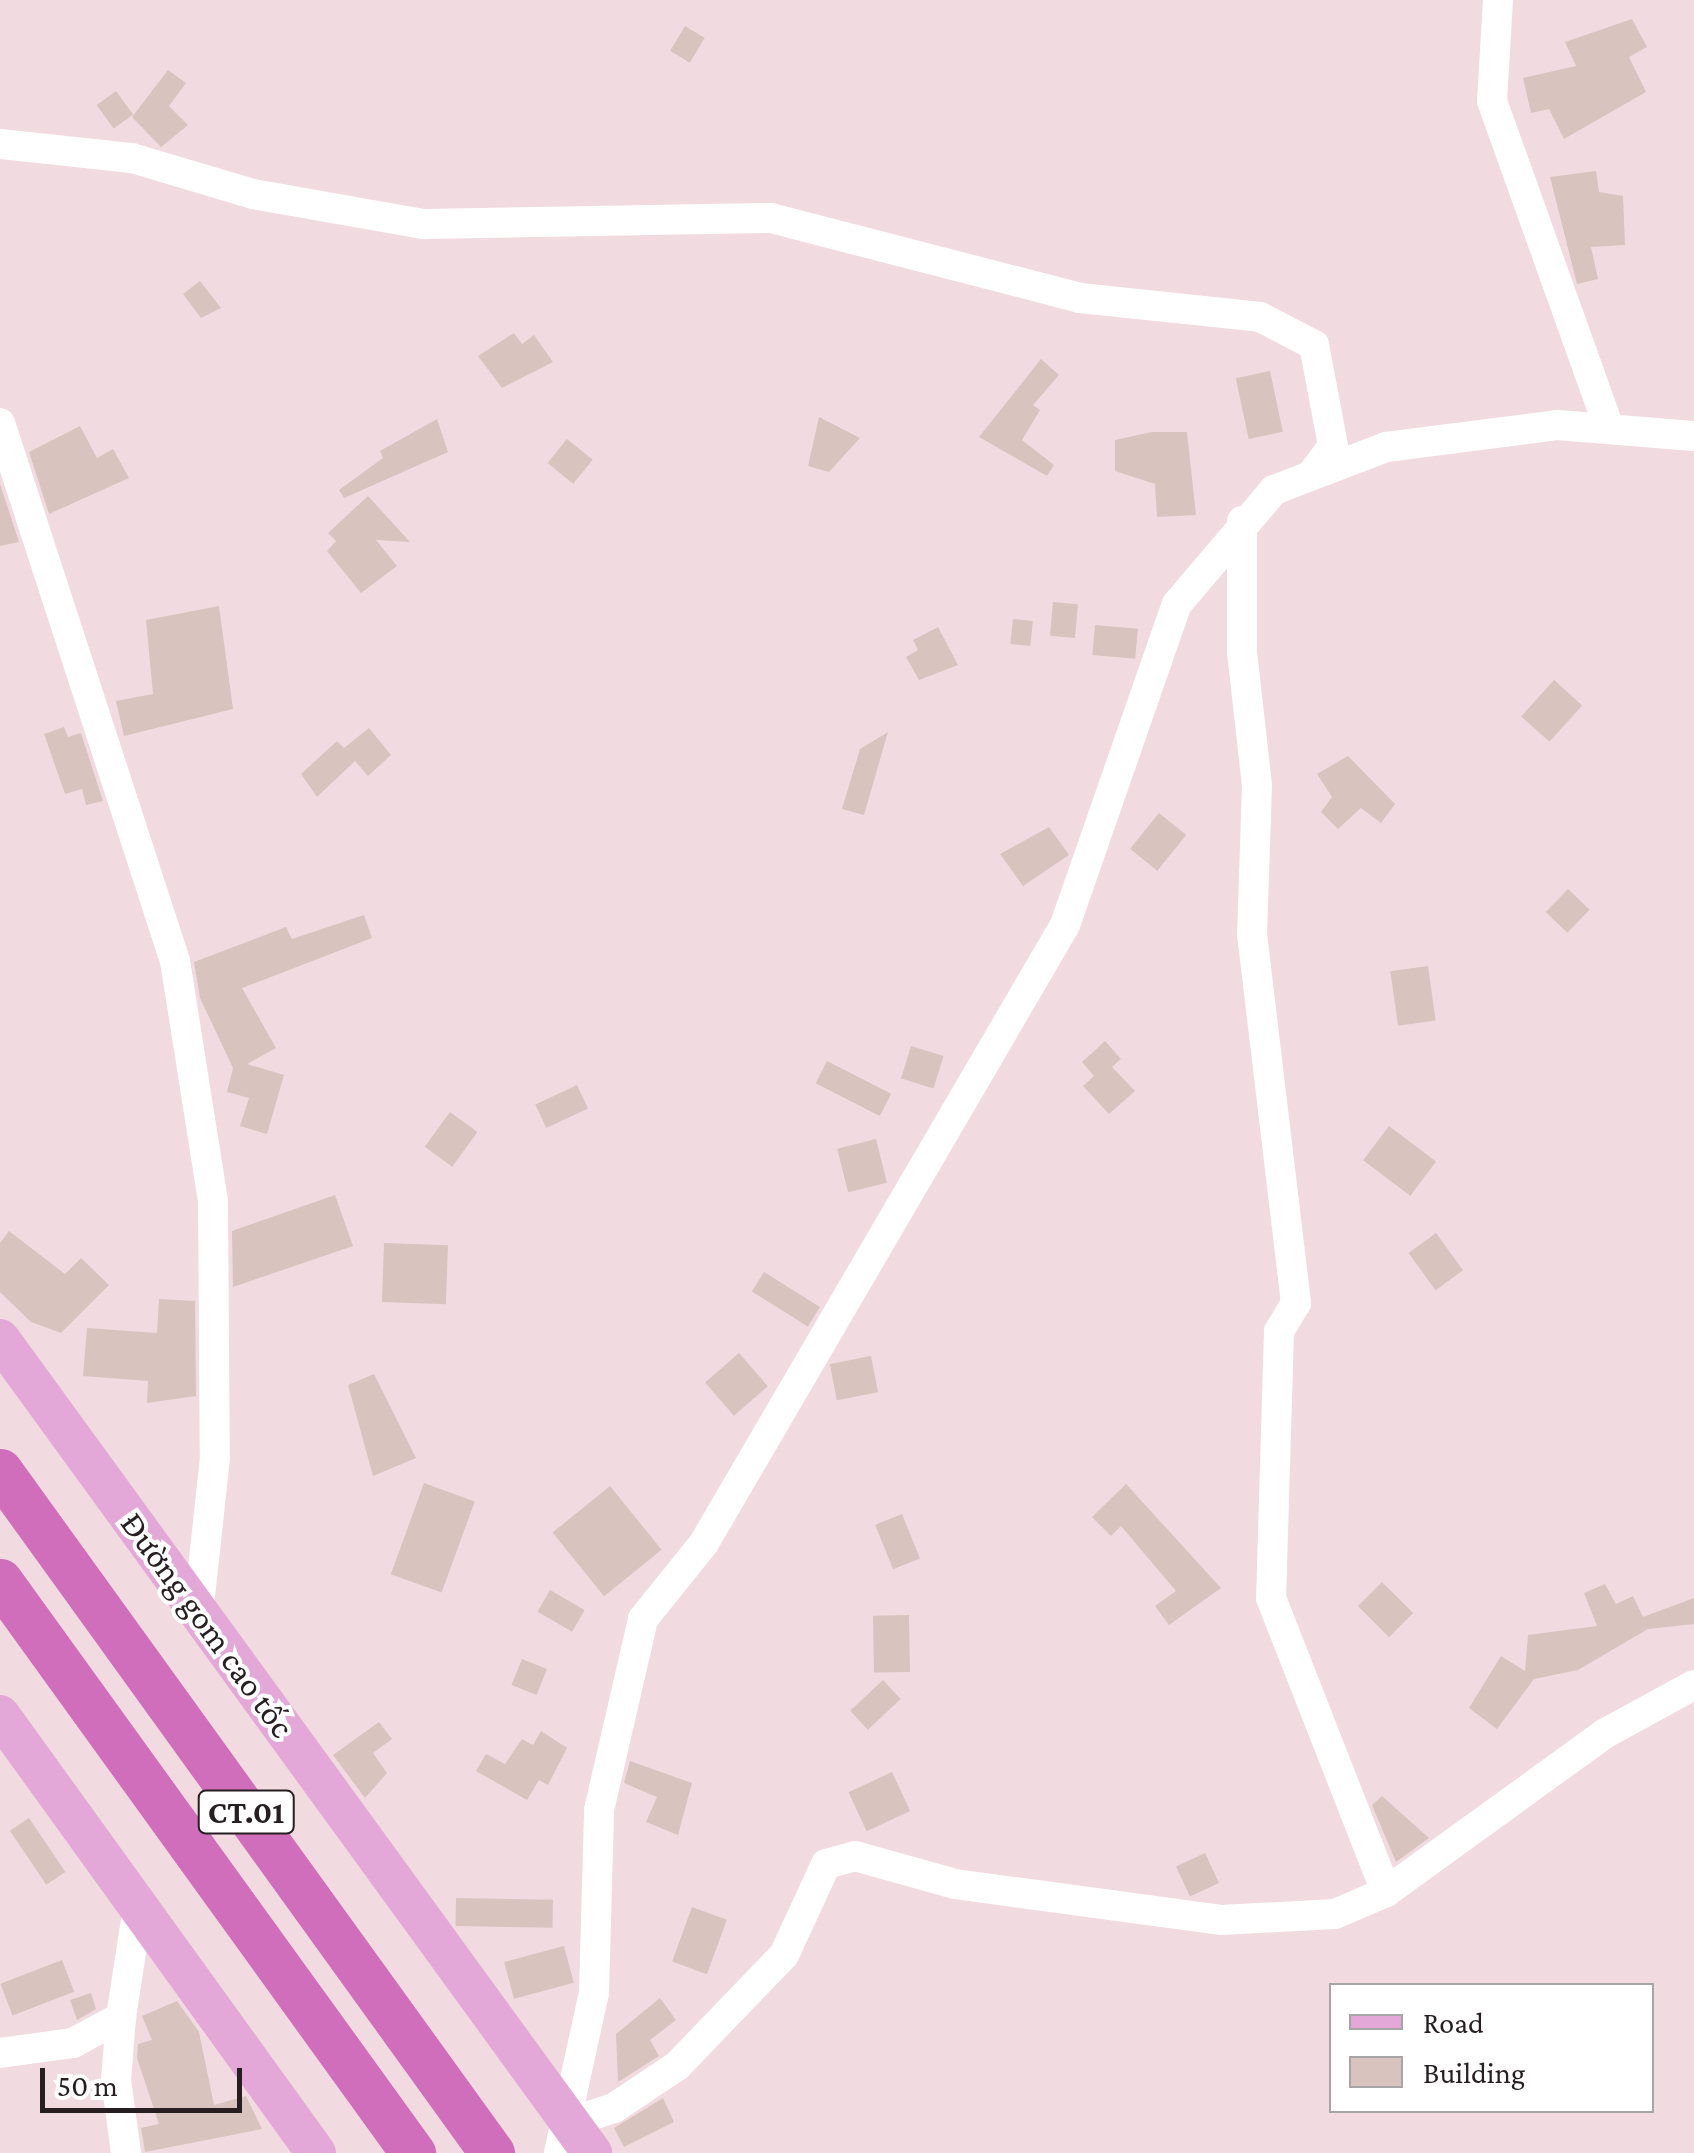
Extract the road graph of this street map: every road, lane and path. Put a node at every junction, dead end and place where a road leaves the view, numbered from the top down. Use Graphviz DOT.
graph roads {
  1 [pos="1498,0"];
  2 [pos="0,144"];
  3 [pos="0,423"];
  4 [pos="1608,424"];
  5 [pos="1694,436"];
  6 [pos="1313,474"];
  7 [pos="1242,522"];
  8 [pos="0,1339"];
  9 [pos="0,1470"];
  10 [pos="0,1581"];
  11 [pos="198,1614"];
  12 [pos="1694,1686"];
  13 [pos="0,1715"];
  14 [pos="1386,1892"];
  15 [pos="138,1907"];
  16 [pos="122,2017"];
  17 [pos="0,2054"];
  18 [pos="574,2143"];
  19 [pos="126,2153"];
  20 [pos="316,2153"];
  21 [pos="413,2153"];
  22 [pos="492,2153"];
  1 -- 4 [label="street"];
  2 -- 6 [label="street"];
  3 -- 11 [label="street"];
  4 -- 5 [label="street"];
  4 -- 6 [label="street"];
  6 -- 7 [label="street"];
  7 -- 14 [label="street"];
  7 -- 18 [label="street"];
  8 -- 11 [label="main road, Đường gom cao tốc"];
  9 -- 22 [label="highway, CT.01"];
  10 -- 21 [label="highway, CT.01"];
  11 -- 18 [label="main road, Đường gom cao tốc"];
  12 -- 14 [label="street"];
  13 -- 15 [label="main road"];
  14 -- 18 [label="street"];
  15 -- 16 [label="street"];
  15 -- 20 [label="main road"];
  16 -- 17 [label="street"];
  16 -- 19 [label="street"];
}
